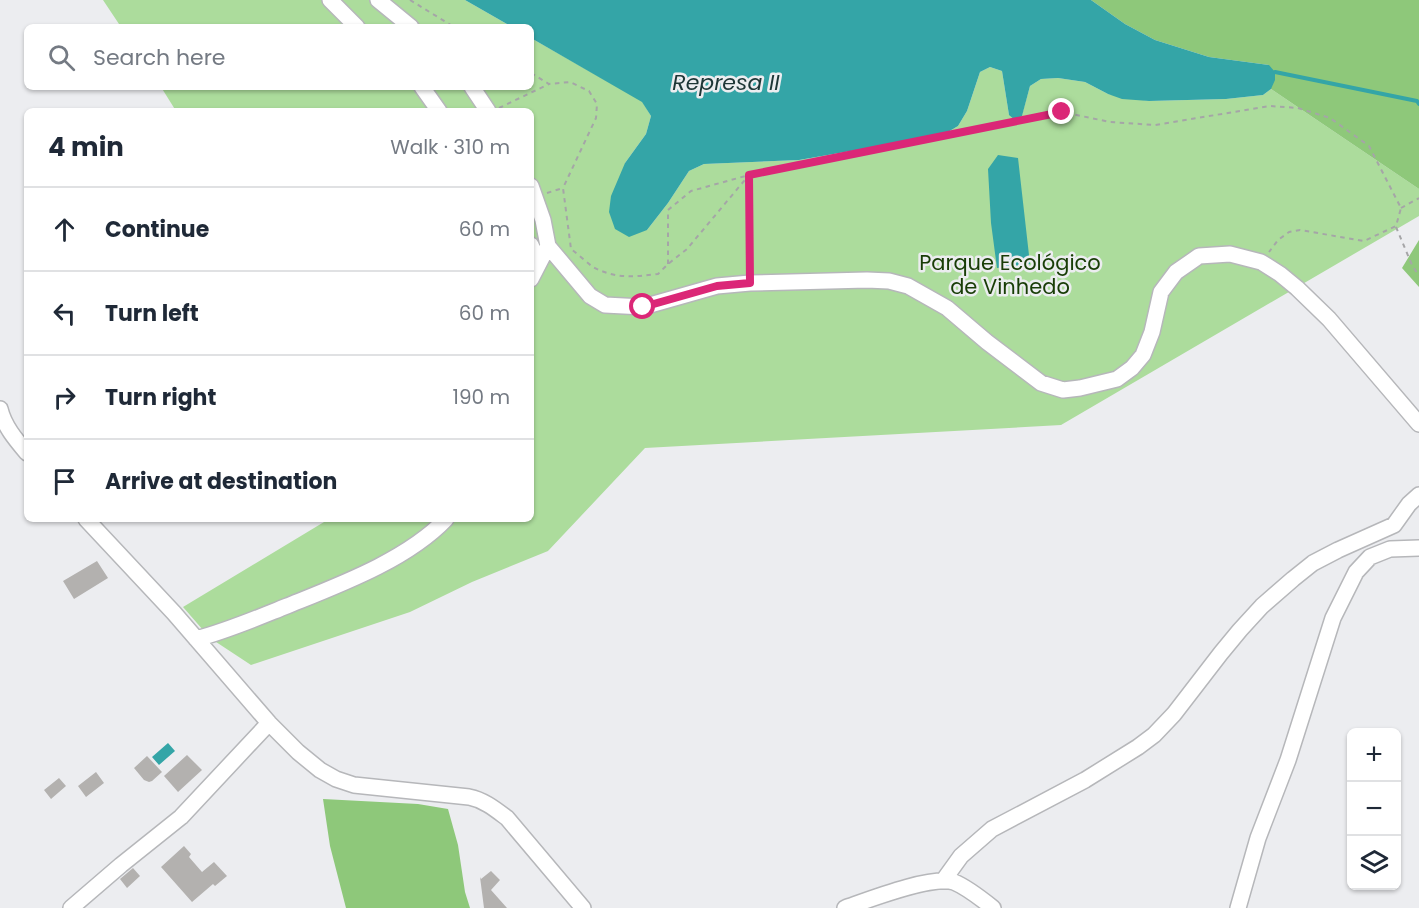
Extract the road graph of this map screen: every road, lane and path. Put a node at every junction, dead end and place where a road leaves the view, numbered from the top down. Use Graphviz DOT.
graph roads {
  1 [pos="330,0"];
  2 [pos="378,0"];
  3 [pos="410,0"];
  4 [pos="354,24"];
  5 [pos="407,24"];
  6 [pos="449,24"];
  7 [pos="534,75"];
  8 [pos="549,84"];
  9 [pos="424,90"];
  10 [pos="474,90"];
  11 [pos="437,108"];
  12 [pos="486,108"];
  13 [pos="500,108"];
  14 [pos="749,175"];
  15 [pos="563,188"];
  16 [pos="534,191"];
  17 [pos="534,194"];
  18 [pos="1419,198"];
  19 [pos="1401,208"];
  20 [pos="1396,226"];
  21 [pos="548,246"];
  22 [pos="534,252"];
  23 [pos="1261,262"];
  24 [pos="668,264"];
  25 [pos="534,273"];
  26 [pos="1419,276"];
  27 [pos="750,283"];
  28 [pos="0,409"];
  29 [pos="1419,424"];
  30 [pos="24,450"];
  31 [pos="1419,495"];
  32 [pos="89,522"];
  33 [pos="443,522"];
  34 [pos="1419,548"];
  35 [pos="196,639"];
  36 [pos="269,723"];
  37 [pos="943,881"];
  38 [pos="71,908"];
  39 [pos="583,908"];
  40 [pos="844,908"];
  41 [pos="993,908"];
  42 [pos="1238,908"];
  1 -- 4 [label="street"];
  2 -- 5 [label="street"];
  3 -- 6 [label="path"];
  7 -- 8 [label="path"];
  8 -- 13 [label="path"];
  8 -- 15 [label="path"];
  9 -- 11 [label="street"];
  10 -- 12 [label="street"];
  14 -- 19 [label="path"];
  14 -- 24 [label="path"];
  14 -- 24 [label="path"];
  14 -- 27 [label="path"];
  15 -- 16 [label="path"];
  15 -- 24 [label="path"];
  17 -- 21 [label="street"];
  18 -- 19 [label="path"];
  19 -- 20 [label="path"];
  20 -- 23 [label="path"];
  20 -- 26 [label="path"];
  21 -- 25 [label="street"];
  21 -- 27 [label="street"];
  22 -- 25 [label="street"];
  23 -- 27 [label="street"];
  23 -- 29 [label="street"];
  28 -- 30 [label="street"];
  31 -- 37 [label="street"];
  32 -- 35 [label="street"];
  33 -- 35 [label="street"];
  34 -- 42 [label="street"];
  35 -- 36 [label="street"];
  36 -- 38 [label="street"];
  36 -- 39 [label="street"];
  37 -- 40 [label="street"];
  37 -- 41 [label="street"];
}
